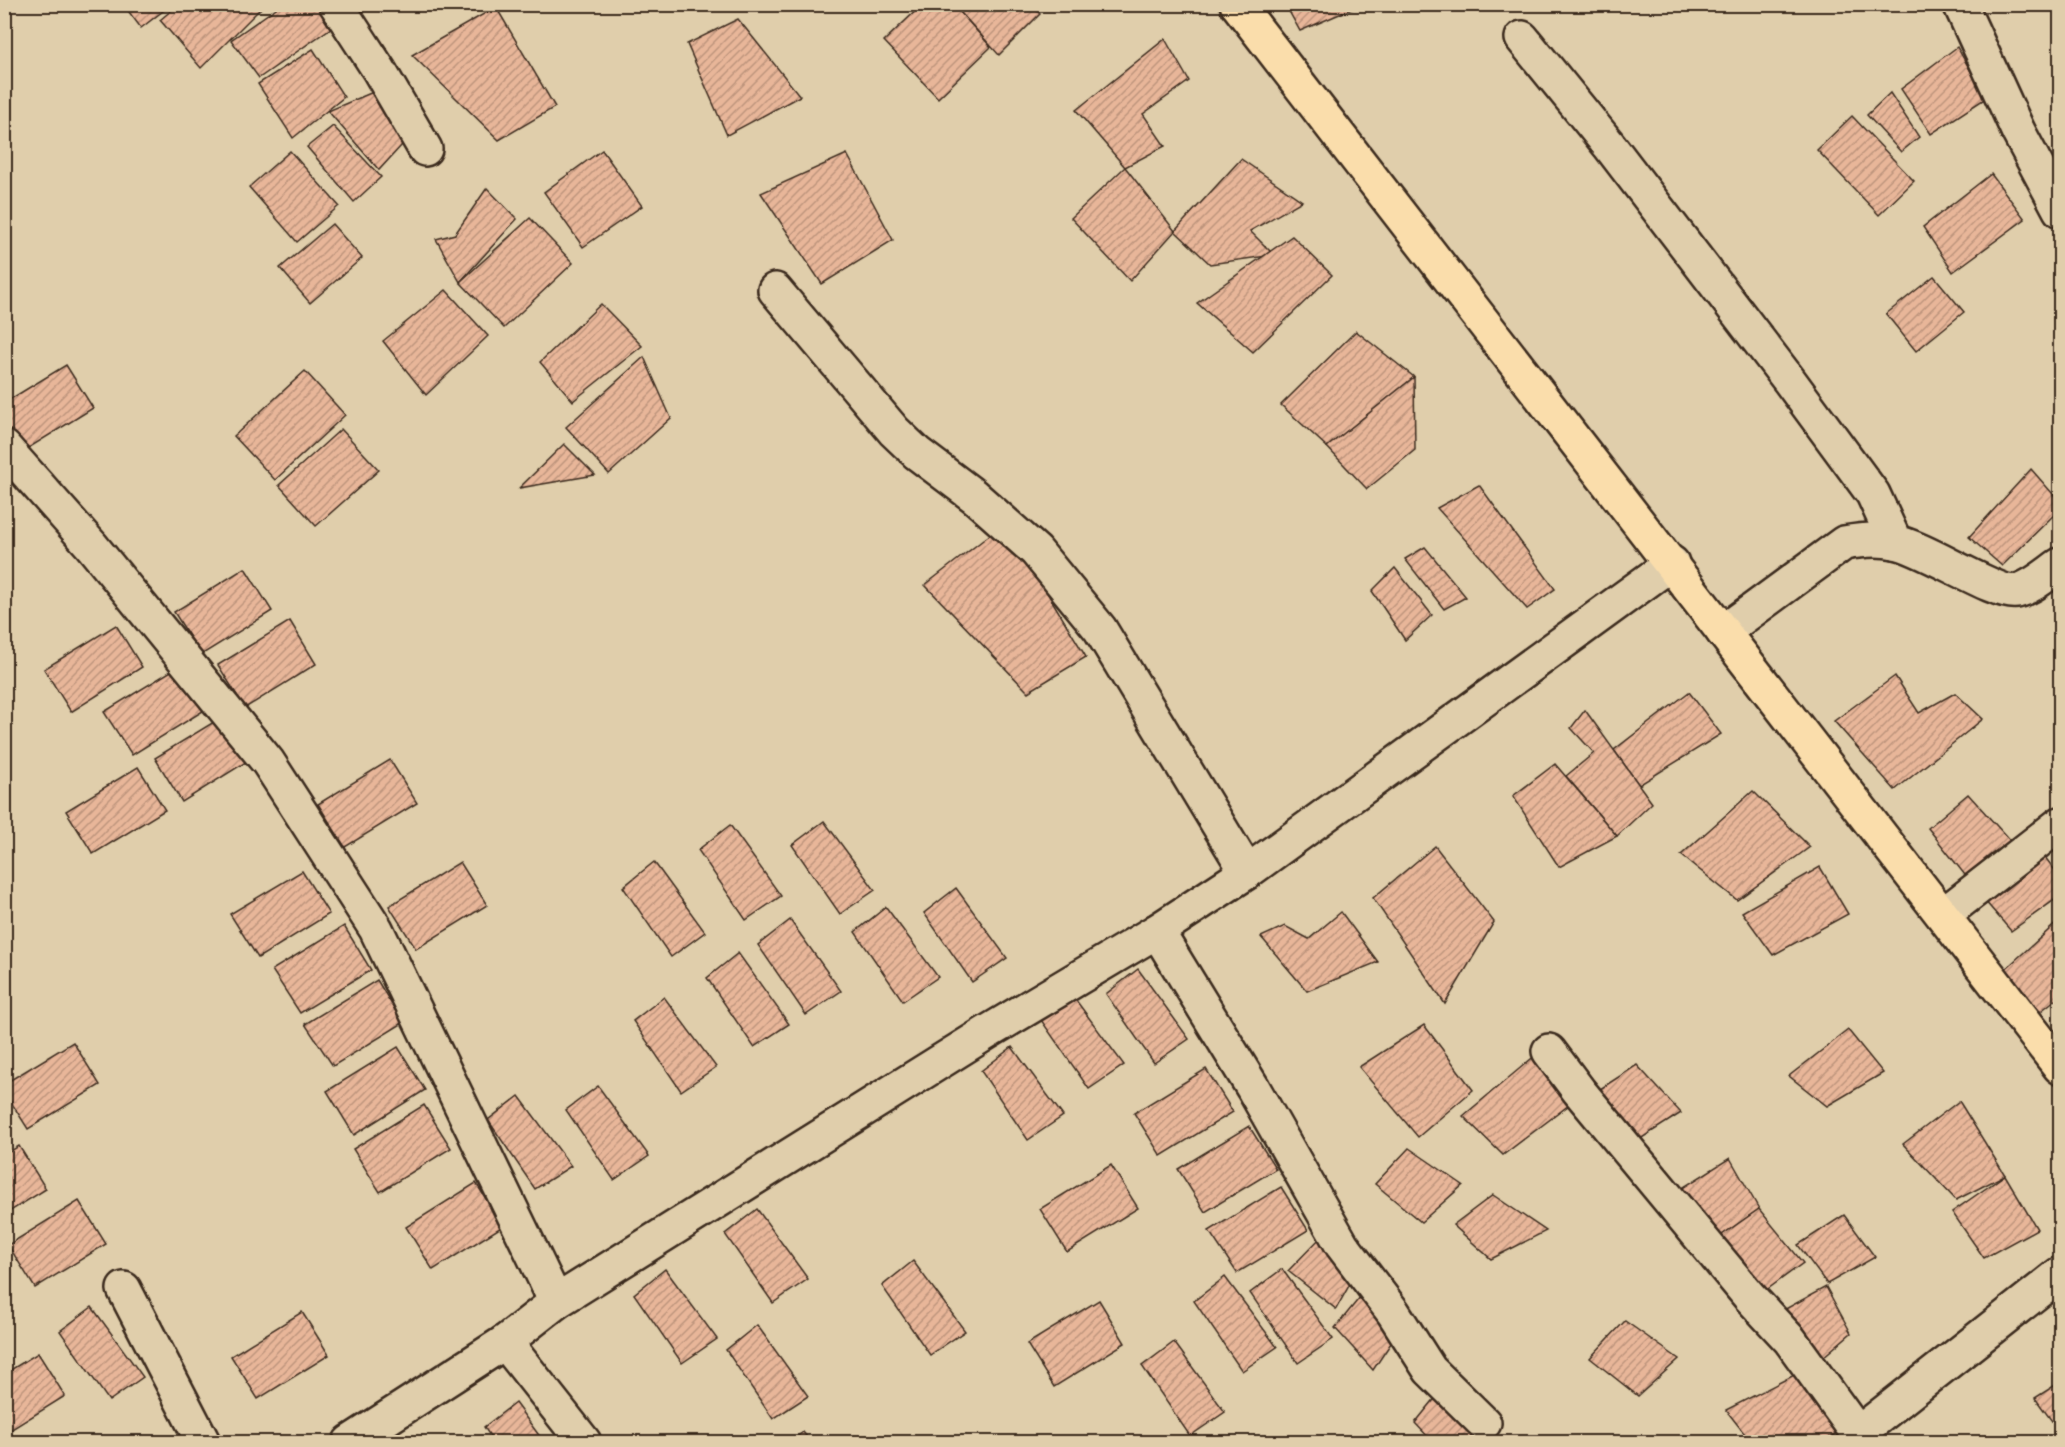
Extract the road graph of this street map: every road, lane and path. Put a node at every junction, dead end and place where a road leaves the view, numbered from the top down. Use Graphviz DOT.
graph roads {
  1 [pos="336,4"];
  2 [pos="1237,4"];
  3 [pos="1960,4"];
  4 [pos="1522,38"];
  5 [pos="425,149"];
  6 [pos="2061,210"];
  7 [pos="775,290"];
  8 [pos="4,447"];
  9 [pos="1895,542"];
  10 [pos="1672,563"];
  11 [pos="2061,564"];
  12 [pos="1723,632"];
  13 [pos="2061,824"];
  14 [pos="1247,872"];
  15 [pos="1943,915"];
  16 [pos="1157,931"];
  17 [pos="1549,1051"];
  18 [pos="2061,1067"];
  19 [pos="2061,1274"];
  20 [pos="124,1288"];
  21 [pos="556,1302"];
  22 [pos="505,1342"];
  23 [pos="1484,1424"];
  24 [pos="1860,1439"];
  25 [pos="203,1443"];
  26 [pos="350,1443"];
  27 [pos="584,1443"];
  1 -- 5 [label="street"];
  2 -- 10 [label="main road"];
  3 -- 6 [label="street"];
  4 -- 9 [label="street"];
  7 -- 14 [label="street"];
  8 -- 21 [label="street"];
  9 -- 11 [label="street"];
  9 -- 12 [label="street"];
  10 -- 12 [label="main road"];
  10 -- 14 [label="street"];
  12 -- 15 [label="main road"];
  13 -- 15 [label="street"];
  14 -- 16 [label="street"];
  15 -- 18 [label="main road"];
  16 -- 21 [label="street"];
  16 -- 23 [label="street"];
  17 -- 24 [label="street"];
  19 -- 24 [label="street"];
  20 -- 25 [label="street"];
  21 -- 22 [label="street"];
  22 -- 26 [label="street"];
  22 -- 27 [label="street"];
}
